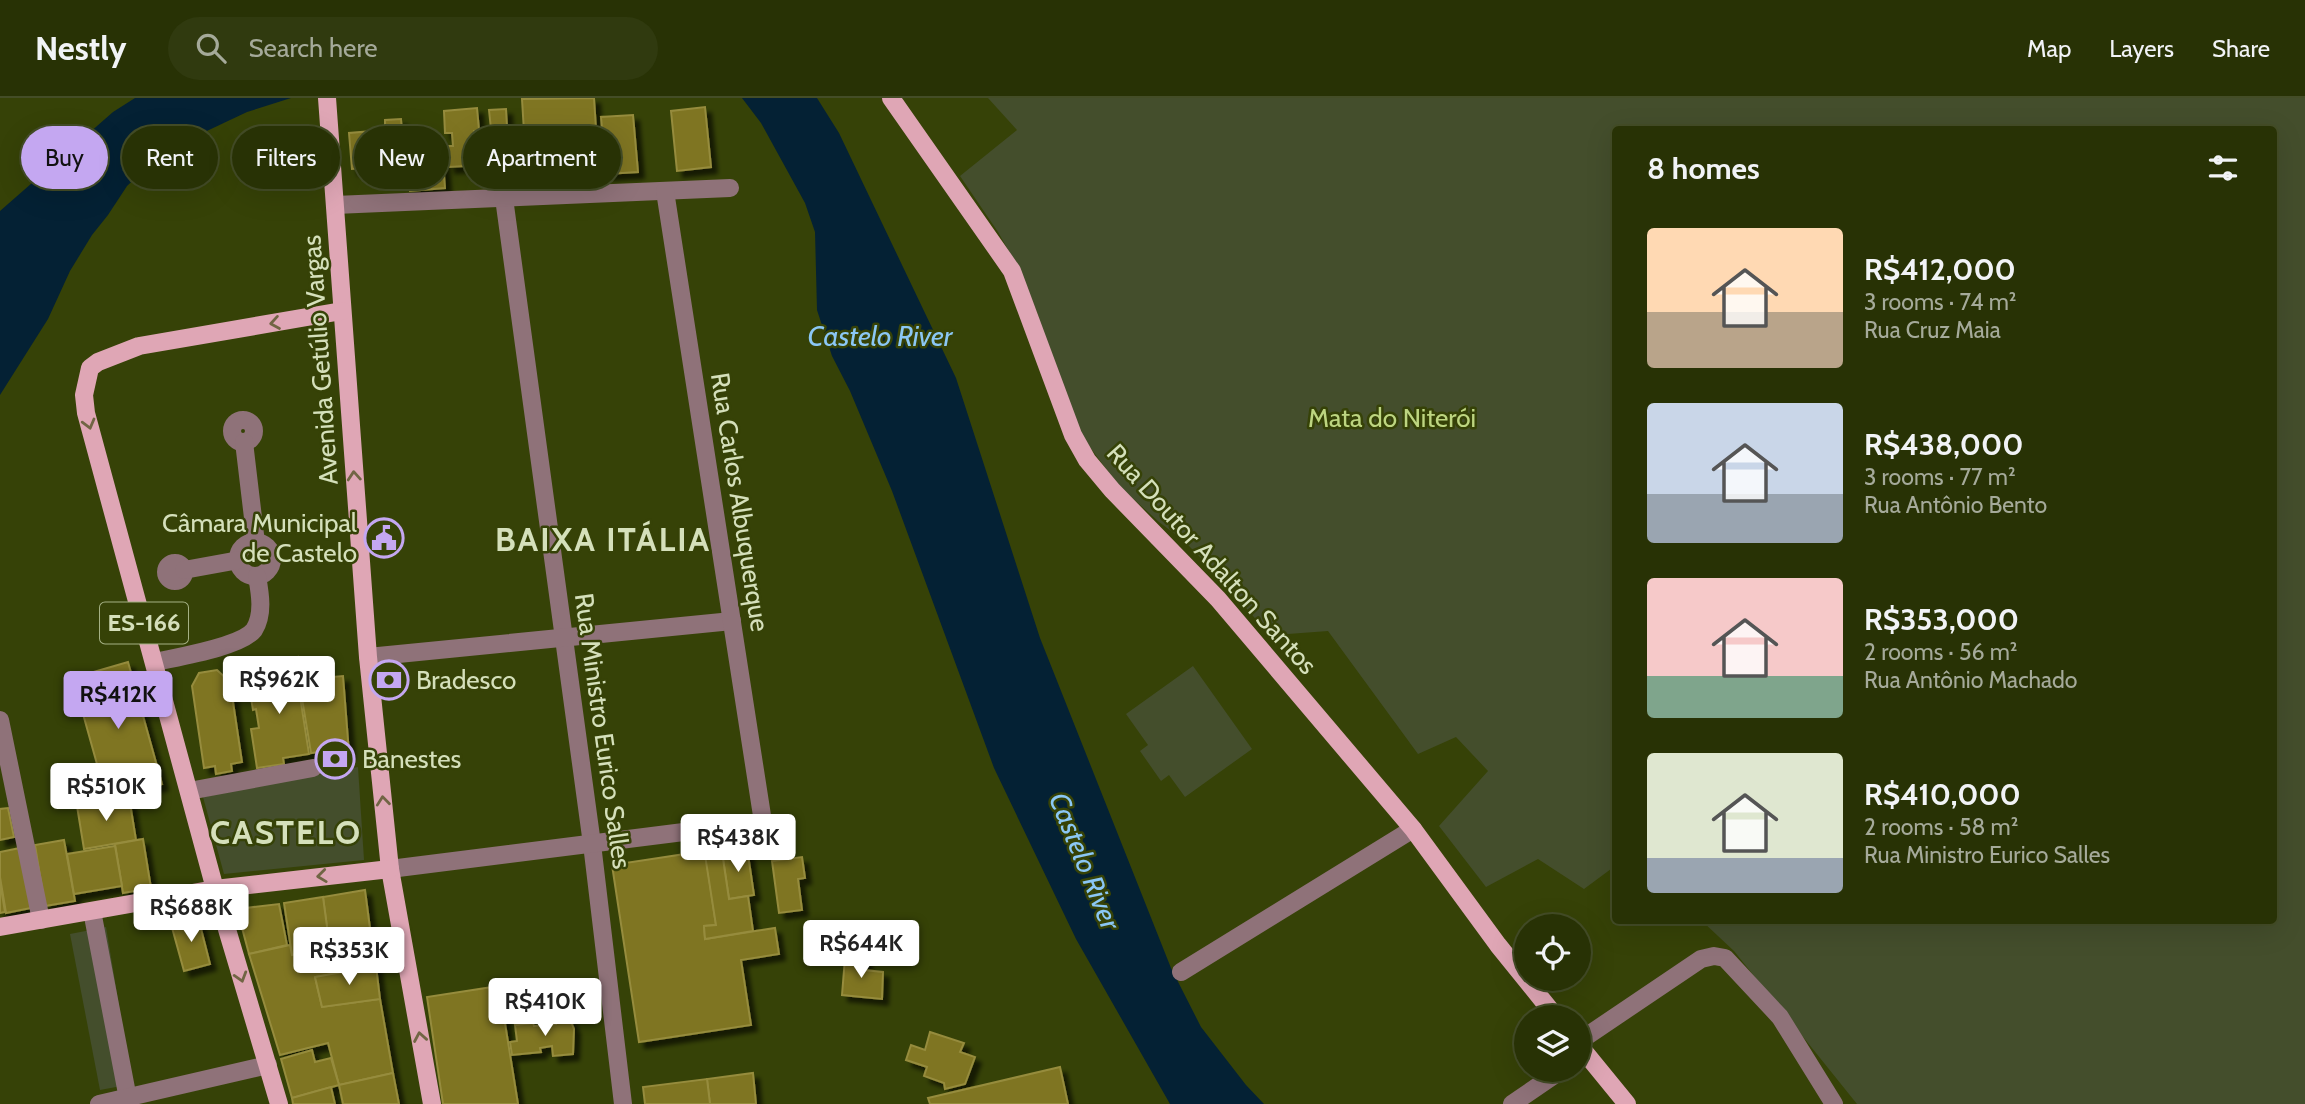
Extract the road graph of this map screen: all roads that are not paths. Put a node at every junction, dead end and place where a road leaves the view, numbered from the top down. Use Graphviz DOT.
graph roads {
  1 [pos="891,98"];
  2 [pos="327,102"];
  3 [pos="730,188"];
  4 [pos="664,191"];
  5 [pos="504,198"];
  6 [pos="335,205"];
  7 [pos="342,311"];
  8 [pos="244,442"];
  9 [pos="256,543"];
  10 [pos="239,560"];
  11 [pos="184,570"];
  12 [pos="257,576"];
  13 [pos="732,621"];
  14 [pos="564,639"];
  15 [pos="368,657"];
  16 [pos="155,662"];
  17 [pos="0,720"];
  18 [pos="313,768"];
  19 [pos="189,791"];
  20 [pos="1413,829"];
  21 [pos="592,844"];
  22 [pos="390,869"];
  23 [pos="215,889"];
  24 [pos="92,911"];
  25 [pos="41,920"];
  26 [pos="0,927"];
  27 [pos="1181,972"];
  28 [pos="1546,1005"];
  29 [pos="1591,1042"];
  30 [pos="1591,1061"];
  31 [pos="268,1065"];
  32 [pos="1544,1082"];
  33 [pos="129,1101"];
  34 [pos="99,1104"];
  35 [pos="279,1104"];
  36 [pos="432,1104"];
  37 [pos="623,1104"];
  38 [pos="1512,1104"];
  39 [pos="1627,1104"];
  40 [pos="1834,1104"];
  1 -- 20 [label="main road, Rua Doutor Adalton Santos"];
  2 -- 6 [label="main road, Avenida Getúlio Vargas"];
  3 -- 4 [label="street"];
  4 -- 5 [label="street"];
  4 -- 13 [label="street, Rua Carlos Albuquerque"];
  5 -- 6 [label="street"];
  5 -- 14 [label="street, Rua Ministro Eurico Salles"];
  6 -- 7 [label="main road, Avenida Getúlio Vargas"];
  15 -- 7 [label="main road, Avenida Getúlio Vargas, one-way"];
  7 -- 16 [label="main road, ES-166, one-way"];
  8 -- 9 [label="street"];
  9 -- 10 [label="street"];
  9 -- 12 [label="street"];
  10 -- 11 [label="street"];
  10 -- 12 [label="street"];
  12 -- 16 [label="street"];
  13 -- 14 [label="street"];
  13 -- 21 [label="street, Rua Carlos Albuquerque"];
  14 -- 15 [label="street"];
  14 -- 21 [label="street, Rua Ministro Eurico Salles"];
  22 -- 15 [label="main road, Avenida Getúlio Vargas, one-way"];
  16 -- 19 [label="main road, ES-166"];
  17 -- 25 [label="street"];
  18 -- 19 [label="street"];
  19 -- 23 [label="main road, ES-166"];
  20 -- 27 [label="street"];
  20 -- 28 [label="main road, Rua Doutor Adalton Santos"];
  21 -- 22 [label="street"];
  21 -- 37 [label="street, Rua Ministro Eurico Salles"];
  22 -- 23 [label="main road, one-way"];
  36 -- 22 [label="main road, Avenida Getúlio Vargas, one-way"];
  23 -- 24 [label="main road"];
  23 -- 31 [label="main road, one-way"];
  24 -- 25 [label="main road"];
  24 -- 33 [label="street"];
  25 -- 26 [label="main road"];
  29 -- 40 [label="street"];
  30 -- 39 [label="main road"];
  31 -- 33 [label="street"];
  31 -- 35 [label="main road"];
  32 -- 38 [label="street"];
  33 -- 34 [label="street"];
}
